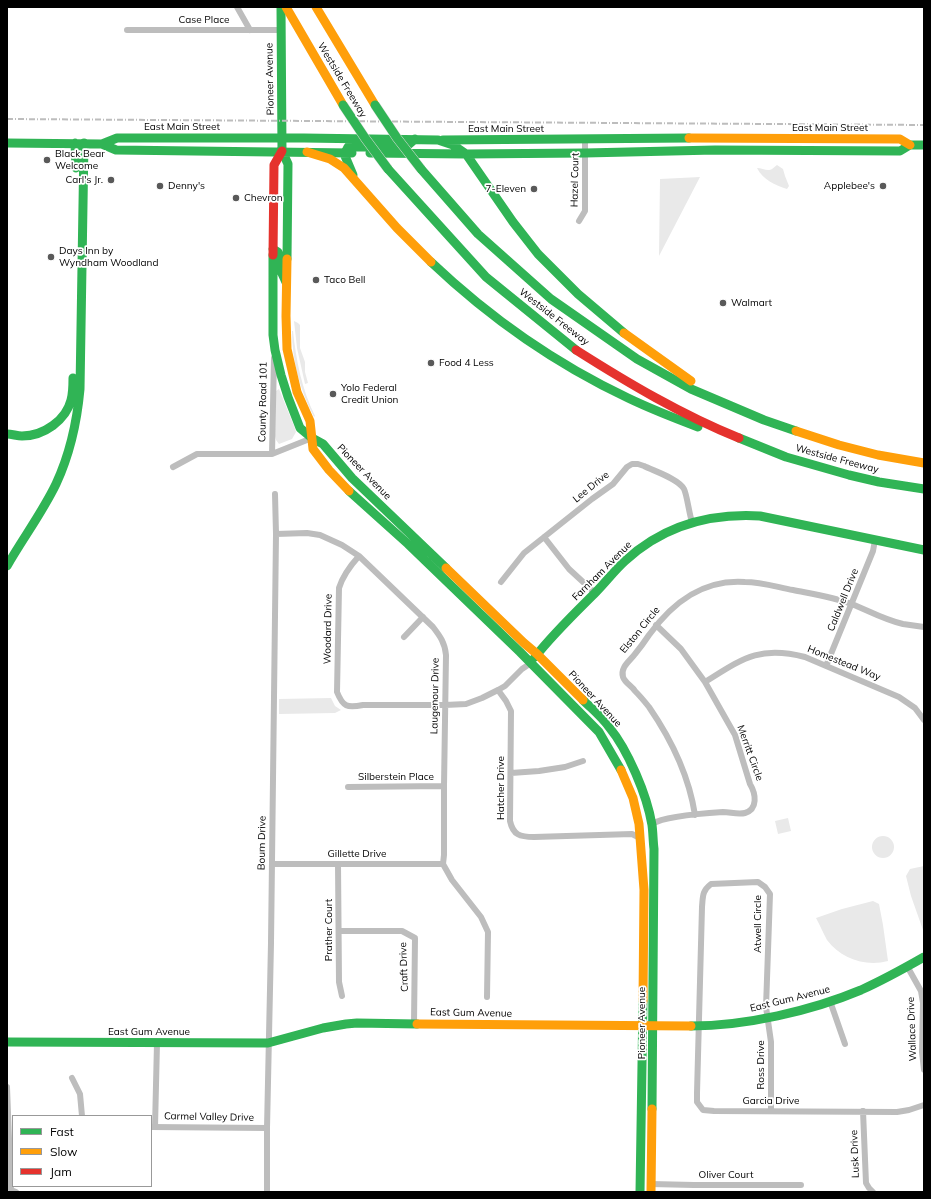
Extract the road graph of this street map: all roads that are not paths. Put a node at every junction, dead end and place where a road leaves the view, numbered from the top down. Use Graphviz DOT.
graph roads {
  1 [pos="237,7"];
  2 [pos="281,7"];
  3 [pos="286,7"];
  4 [pos="316,7"];
  5 [pos="127,30"];
  6 [pos="250,30"];
  7 [pos="281,30"];
  8 [pos="180,138"];
  9 [pos="282,138"];
  10 [pos="415,139"];
  11 [pos="585,139"];
  12 [pos="438,140"];
  13 [pos="7,143"];
  14 [pos="80,143"];
  15 [pos="102,144"];
  16 [pos="910,145"];
  17 [pos="924,145"];
  18 [pos="144,150"];
  19 [pos="282,151"];
  20 [pos="307,152"];
  21 [pos="345,153"];
  22 [pos="585,153"];
  23 [pos="466,154"];
  24 [pos="355,180"];
  25 [pos="579,220"];
  26 [pos="273,249"];
  27 [pos="273,272"];
  28 [pos="287,283"];
  29 [pos="286,303"];
  30 [pos="275,350"];
  31 [pos="728,405"];
  32 [pos="7,434"];
  33 [pos="312,438"];
  34 [pos="272,454"];
  35 [pos="786,457"];
  36 [pos="924,462"];
  37 [pos="173,467"];
  38 [pos="924,489"];
  39 [pos="275,494"];
  40 [pos="360,501"];
  41 [pos="692,522"];
  42 [pos="276,534"];
  43 [pos="411,534"];
  44 [pos="544,537"];
  45 [pos="875,540"];
  46 [pos="924,550"];
  47 [pos="359,556"];
  48 [pos="7,566"];
  49 [pos="501,582"];
  50 [pos="594,593"];
  51 [pos="852,604"];
  52 [pos="423,617"];
  53 [pos="656,625"];
  54 [pos="924,627"];
  55 [pos="404,637"];
  56 [pos="537,654"];
  57 [pos="531,663"];
  58 [pos="826,666"];
  59 [pos="706,682"];
  60 [pos="498,690"];
  61 [pos="345,706"];
  62 [pos="445,706"];
  63 [pos="924,720"];
  64 [pos="583,761"];
  65 [pos="511,773"];
  66 [pos="444,786"];
  67 [pos="348,787"];
  68 [pos="695,815"];
  69 [pos="652,824"];
  70 [pos="640,838"];
  71 [pos="272,864"];
  72 [pos="338,864"];
  73 [pos="443,864"];
  74 [pos="339,931"];
  75 [pos="924,957"];
  76 [pos="907,966"];
  77 [pos="342,996"];
  78 [pos="487,997"];
  79 [pos="830,1001"];
  80 [pos="768,1018"];
  81 [pos="414,1023"];
  82 [pos="642,1025"];
  83 [pos="653,1025"];
  84 [pos="698,1026"];
  85 [pos="7,1042"];
  86 [pos="157,1043"];
  87 [pos="268,1043"];
  88 [pos="845,1044"];
  89 [pos="924,1070"];
  90 [pos="72,1078"];
  91 [pos="7,1087"];
  92 [pos="924,1105"];
  93 [pos="771,1112"];
  94 [pos="863,1112"];
  95 [pos="82,1115"];
  96 [pos="11,1127"];
  97 [pos="153,1127"];
  98 [pos="267,1128"];
  99 [pos="12,1159"];
  100 [pos="802,1185"];
  101 [pos="651,1188"];
  102 [pos="267,1192"];
  103 [pos="640,1192"];
  104 [pos="873,1192"];
  1 -- 6 [label="street"];
  2 -- 7 [label="main road, Pioneer Avenue"];
  3 -- 35 [label="main road, Westside Freeway, bridge"];
  4 -- 31 [label="main road, Westside Freeway, bridge"];
  5 -- 6 [label="street, Case Place"];
  6 -- 7 [label="street, Case Place"];
  7 -- 9 [label="main road, Pioneer Avenue"];
  8 -- 9 [label="main road, East Main Street"];
  8 -- 15 [label="main road, East Main Street"];
  8 -- 18 [label="main road"];
  9 -- 10 [label="main road, East Main Street"];
  9 -- 19 [label="main road, Pioneer Avenue"];
  10 -- 12 [label="main road, East Main Street"];
  10 -- 21 [label="main road"];
  11 -- 12 [label="main road, East Main Street"];
  11 -- 16 [label="main road, East Main Street"];
  11 -- 22 [label="street, Hazel Court"];
  12 -- 23 [label="main road"];
  13 -- 14 [label="main road, East Main Street"];
  14 -- 15 [label="main road, East Main Street"];
  14 -- 32 [label="main road"];
  14 -- 48 [label="main road"];
  15 -- 18 [label="main road, East Main Street"];
  16 -- 17 [label="main road, East Main Street"];
  16 -- 22 [label="main road, East Main Street"];
  18 -- 19 [label="main road, East Main Street"];
  19 -- 20 [label="main road, East Main Street"];
  19 -- 26 [label="main road, Pioneer Avenue"];
  19 -- 28 [label="main road, Pioneer Avenue"];
  20 -- 21 [label="main road, East Main Street"];
  20 -- 24 [label="main road"];
  21 -- 23 [label="main road, East Main Street"];
  21 -- 24 [label="main road"];
  22 -- 23 [label="main road, East Main Street"];
  22 -- 25 [label="street, Hazel Court"];
  23 -- 31 [label="main road"];
  24 -- 35 [label="main road"];
  26 -- 27 [label="main road, Pioneer Avenue"];
  26 -- 28 [label="main road"];
  27 -- 29 [label="main road"];
  27 -- 30 [label="main road, Pioneer Avenue"];
  28 -- 29 [label="main road, Pioneer Avenue"];
  29 -- 33 [label="main road, Pioneer Avenue"];
  30 -- 33 [label="main road, Pioneer Avenue"];
  30 -- 34 [label="street, County Road 101"];
  31 -- 36 [label="main road, Westside Freeway"];
  33 -- 34 [label="street"];
  33 -- 40 [label="main road, Pioneer Avenue"];
  33 -- 43 [label="main road, Pioneer Avenue"];
  34 -- 37 [label="street"];
  35 -- 38 [label="main road, Westside Freeway"];
  39 -- 42 [label="street, Bourn Drive"];
  40 -- 43 [label="main road"];
  40 -- 57 [label="main road, Pioneer Avenue"];
  41 -- 44 [label="street, Lee Drive"];
  41 -- 45 [label="main road, Farnham Avenue"];
  41 -- 50 [label="main road, Farnham Avenue"];
  42 -- 47 [label="street, Laugenour Drive"];
  42 -- 71 [label="street, Bourn Drive"];
  43 -- 56 [label="main road, Pioneer Avenue"];
  44 -- 49 [label="street"];
  44 -- 50 [label="street"];
  45 -- 46 [label="main road, Farnham Avenue"];
  45 -- 51 [label="street, Caldwell Drive"];
  47 -- 52 [label="street, Laugenour Drive"];
  47 -- 61 [label="street, Woodard Drive"];
  50 -- 56 [label="main road, Farnham Avenue"];
  51 -- 53 [label="street, Elston Circle"];
  51 -- 54 [label="street, Elston Circle"];
  51 -- 58 [label="street, Caldwell Drive"];
  52 -- 55 [label="street"];
  52 -- 62 [label="street, Laugenour Drive"];
  53 -- 59 [label="street, Merritt Circle"];
  53 -- 68 [label="street, Elston Circle"];
  56 -- 57 [label="main road, Farnham Avenue"];
  56 -- 69 [label="main road, Pioneer Avenue"];
  57 -- 60 [label="street, Farnham Avenue"];
  57 -- 70 [label="main road, Pioneer Avenue"];
  58 -- 59 [label="street, Homestead Way"];
  58 -- 63 [label="street, Homestead Way"];
  59 -- 68 [label="street, Merritt Circle"];
  60 -- 62 [label="street, Farnham Avenue"];
  60 -- 65 [label="street, Hatcher Drive"];
  61 -- 62 [label="street, Farnham Avenue"];
  62 -- 66 [label="street, Laugenour Drive"];
  64 -- 65 [label="street"];
  65 -- 70 [label="street, Hatcher Drive"];
  66 -- 67 [label="street, Silberstein Place"];
  66 -- 73 [label="street, Laugenour Drive"];
  68 -- 69 [label="street, Merritt Circle"];
  69 -- 83 [label="main road, Pioneer Avenue"];
  70 -- 82 [label="main road, Pioneer Avenue"];
  71 -- 72 [label="street, Gillette Drive"];
  71 -- 87 [label="street, Bourn Drive"];
  72 -- 73 [label="street, Gillette Drive"];
  72 -- 74 [label="street, Prather Court"];
  73 -- 78 [label="street"];
  74 -- 77 [label="street, Prather Court"];
  74 -- 81 [label="street, Craft Drive"];
  75 -- 76 [label="main road, East Gum Avenue"];
  76 -- 79 [label="main road, East Gum Avenue"];
  76 -- 89 [label="street, Wallace Drive"];
  79 -- 80 [label="main road, East Gum Avenue"];
  79 -- 88 [label="street"];
  80 -- 84 [label="main road, East Gum Avenue"];
  80 -- 84 [label="street, Atwell Circle"];
  80 -- 93 [label="street, Ross Drive"];
  81 -- 82 [label="main road, East Gum Avenue"];
  81 -- 87 [label="main road, East Gum Avenue"];
  82 -- 83 [label="main road, East Gum Avenue"];
  82 -- 103 [label="main road, Pioneer Avenue"];
  83 -- 84 [label="main road, East Gum Avenue"];
  83 -- 101 [label="main road, Pioneer Avenue"];
  84 -- 93 [label="street, Garcia Drive"];
  85 -- 86 [label="main road, East Gum Avenue"];
  86 -- 87 [label="main road, East Gum Avenue"];
  86 -- 97 [label="street"];
  87 -- 98 [label="street, Bourn Drive"];
  90 -- 95 [label="street"];
  91 -- 96 [label="street"];
  92 -- 94 [label="street, Garcia Drive"];
  93 -- 94 [label="street, Garcia Drive"];
  94 -- 104 [label="street, Lusk Drive"];
  96 -- 99 [label="street"];
  97 -- 98 [label="street, Carmel Valley Drive"];
  98 -- 102 [label="street, Bourn Drive"];
  100 -- 101 [label="street, Oliver Court"];
}
